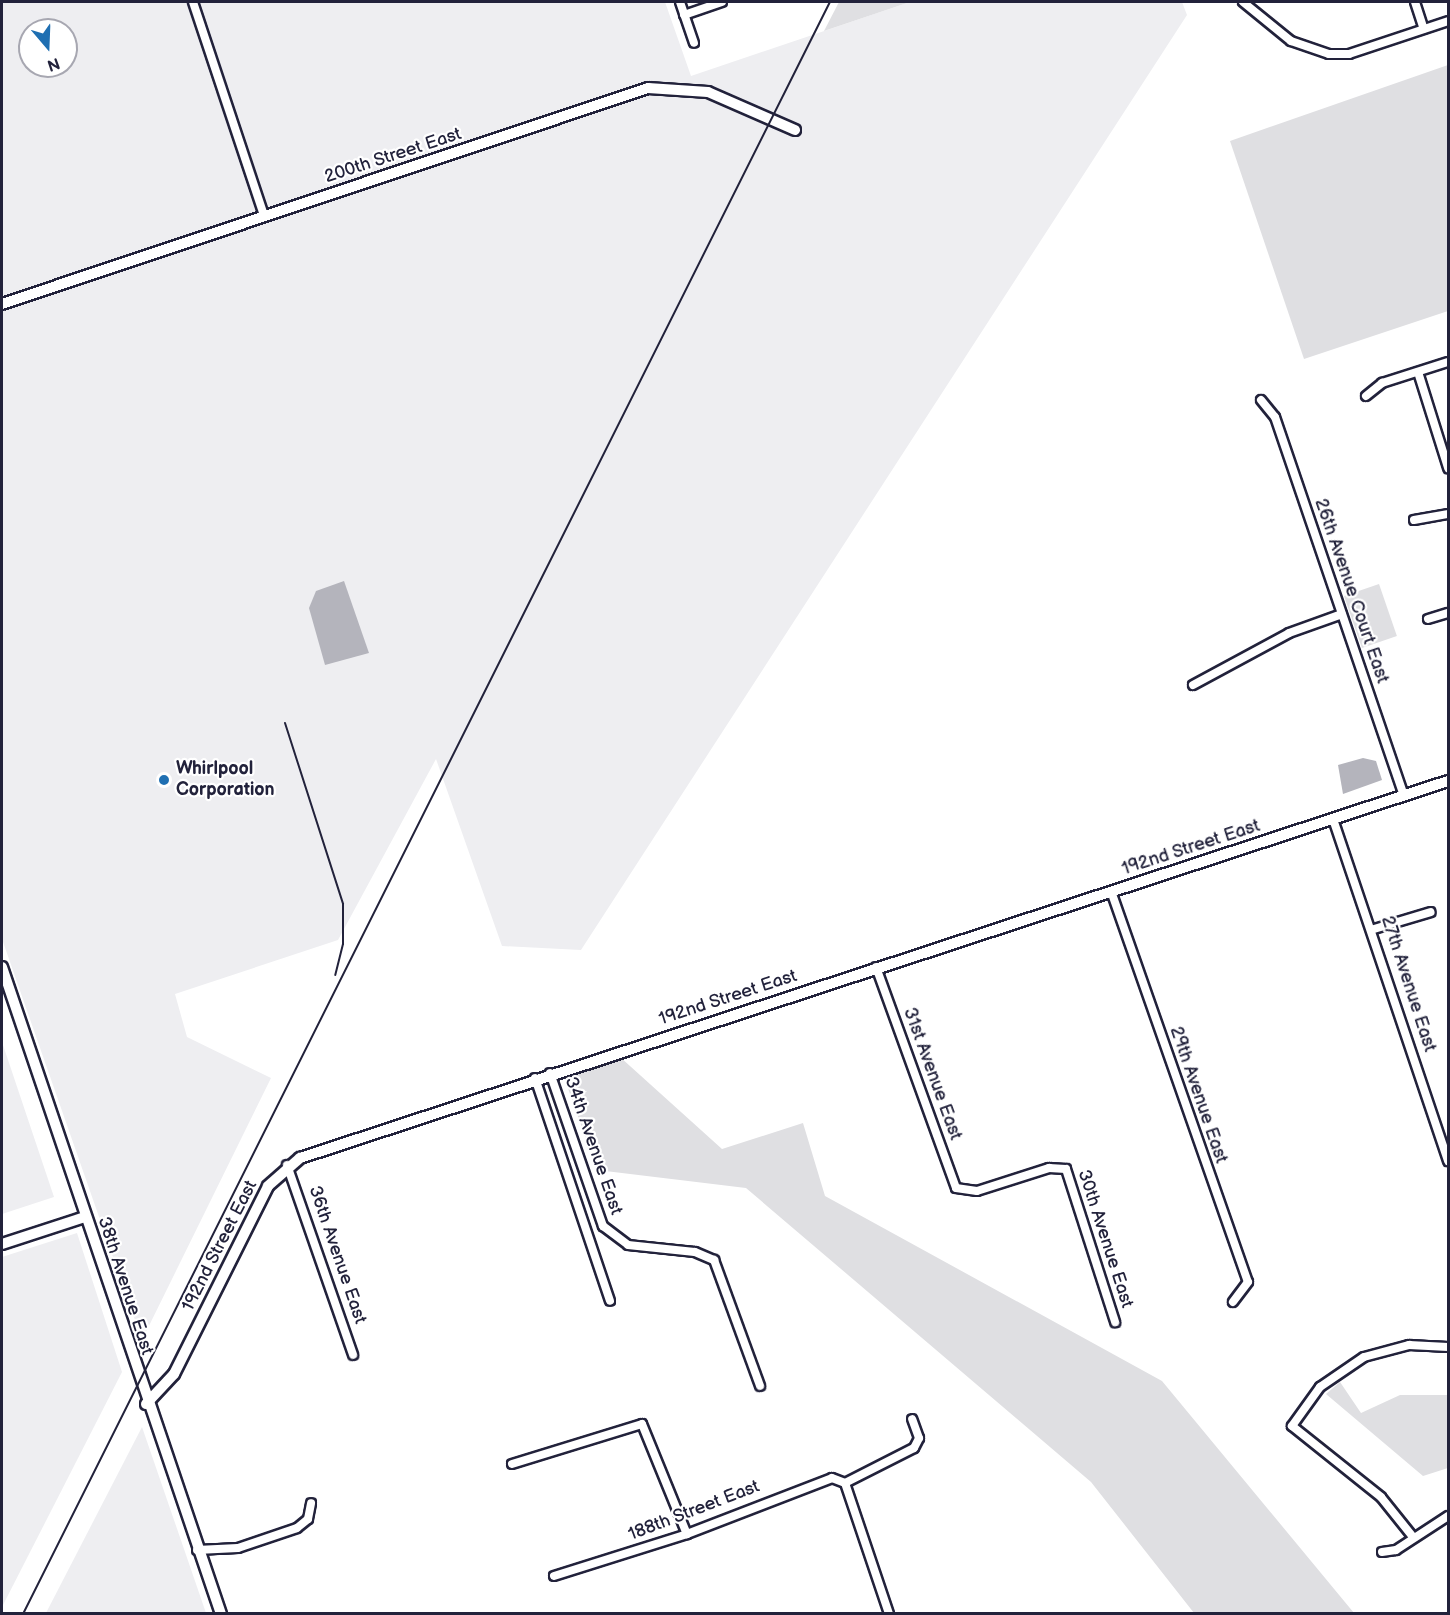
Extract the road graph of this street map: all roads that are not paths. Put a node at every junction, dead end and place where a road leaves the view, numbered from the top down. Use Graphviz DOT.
graph roads {
  1 [pos="193,2"];
  2 [pos="680,2"];
  3 [pos="722,2"];
  4 [pos="1243,2"];
  5 [pos="1415,2"];
  6 [pos="684,15"];
  7 [pos="1449,21"];
  8 [pos="1424,29"];
  9 [pos="694,43"];
  10 [pos="795,130"];
  11 [pos="264,216"];
  12 [pos="2,304"];
  13 [pos="1449,362"];
  14 [pos="1418,372"];
  15 [pos="1366,396"];
  16 [pos="1261,400"];
  17 [pos="1447,458"];
  18 [pos="1449,468"];
  19 [pos="1449,514"];
  20 [pos="1414,520"];
  21 [pos="1449,613"];
  22 [pos="1342,614"];
  23 [pos="1428,620"];
  24 [pos="1193,685"];
  25 [pos="1449,781"];
  26 [pos="1404,796"];
  27 [pos="1333,819"];
  28 [pos="1111,891"];
  29 [pos="1431,912"];
  30 [pos="1374,929"];
  31 [pos="2,967"];
  32 [pos="876,967"];
  33 [pos="550,1074"];
  34 [pos="535,1078"];
  35 [pos="1449,1161"];
  36 [pos="287,1166"];
  37 [pos="959,1191"];
  38 [pos="85,1217"];
  39 [pos="2,1244"];
  40 [pos="610,1301"];
  41 [pos="1233,1302"];
  42 [pos="1114,1322"];
  43 [pos="1449,1347"];
  44 [pos="353,1355"];
  45 [pos="760,1386"];
  46 [pos="146,1404"];
  47 [pos="912,1419"];
  48 [pos="512,1464"];
  49 [pos="845,1483"];
  50 [pos="311,1503"];
  51 [pos="1449,1516"];
  52 [pos="687,1534"];
  53 [pos="1413,1537"];
  54 [pos="197,1550"];
  55 [pos="1382,1552"];
  56 [pos="554,1576"];
  57 [pos="220,1614"];
  58 [pos="889,1614"];
  1 -- 11 [label="street"];
  2 -- 6 [label="street"];
  3 -- 6 [label="street"];
  4 -- 8 [label="street"];
  5 -- 8 [label="street"];
  6 -- 9 [label="street"];
  7 -- 8 [label="street"];
  10 -- 11 [label="street, 200th Street East"];
  11 -- 12 [label="street, 200th Street East"];
  13 -- 14 [label="street"];
  14 -- 15 [label="street"];
  14 -- 17 [label="street"];
  16 -- 22 [label="street, 26th Avenue Court East"];
  17 -- 18 [label="street"];
  19 -- 20 [label="street"];
  21 -- 23 [label="street"];
  22 -- 24 [label="street"];
  22 -- 26 [label="street, 26th Avenue Court East"];
  25 -- 26 [label="street, 192nd Street East"];
  26 -- 27 [label="street, 192nd Street East"];
  27 -- 28 [label="street, 192nd Street East"];
  27 -- 30 [label="street, 27th Avenue East"];
  28 -- 32 [label="street, 192nd Street East"];
  28 -- 41 [label="street, 29th Avenue East"];
  29 -- 30 [label="street"];
  30 -- 35 [label="street, 27th Avenue East"];
  31 -- 38 [label="street, 38th Avenue East"];
  32 -- 33 [label="street, 192nd Street East"];
  32 -- 37 [label="street, 31st Avenue East"];
  33 -- 34 [label="street, 192nd Street East"];
  33 -- 45 [label="street, 34th Avenue East"];
  34 -- 36 [label="street, 192nd Street East"];
  34 -- 40 [label="street"];
  36 -- 44 [label="street, 36th Avenue East"];
  36 -- 46 [label="street, 192nd Street East"];
  37 -- 42 [label="street, 30th Avenue East"];
  38 -- 39 [label="street"];
  38 -- 46 [label="street, 38th Avenue East"];
  43 -- 53 [label="street"];
  46 -- 54 [label="street, 38th Avenue East"];
  47 -- 49 [label="street"];
  48 -- 52 [label="street"];
  49 -- 52 [label="street, 188th Street East"];
  49 -- 58 [label="street"];
  50 -- 54 [label="street"];
  51 -- 53 [label="street"];
  52 -- 56 [label="street, 188th Street East"];
  53 -- 55 [label="street"];
  54 -- 57 [label="street, 38th Avenue East"];
}
